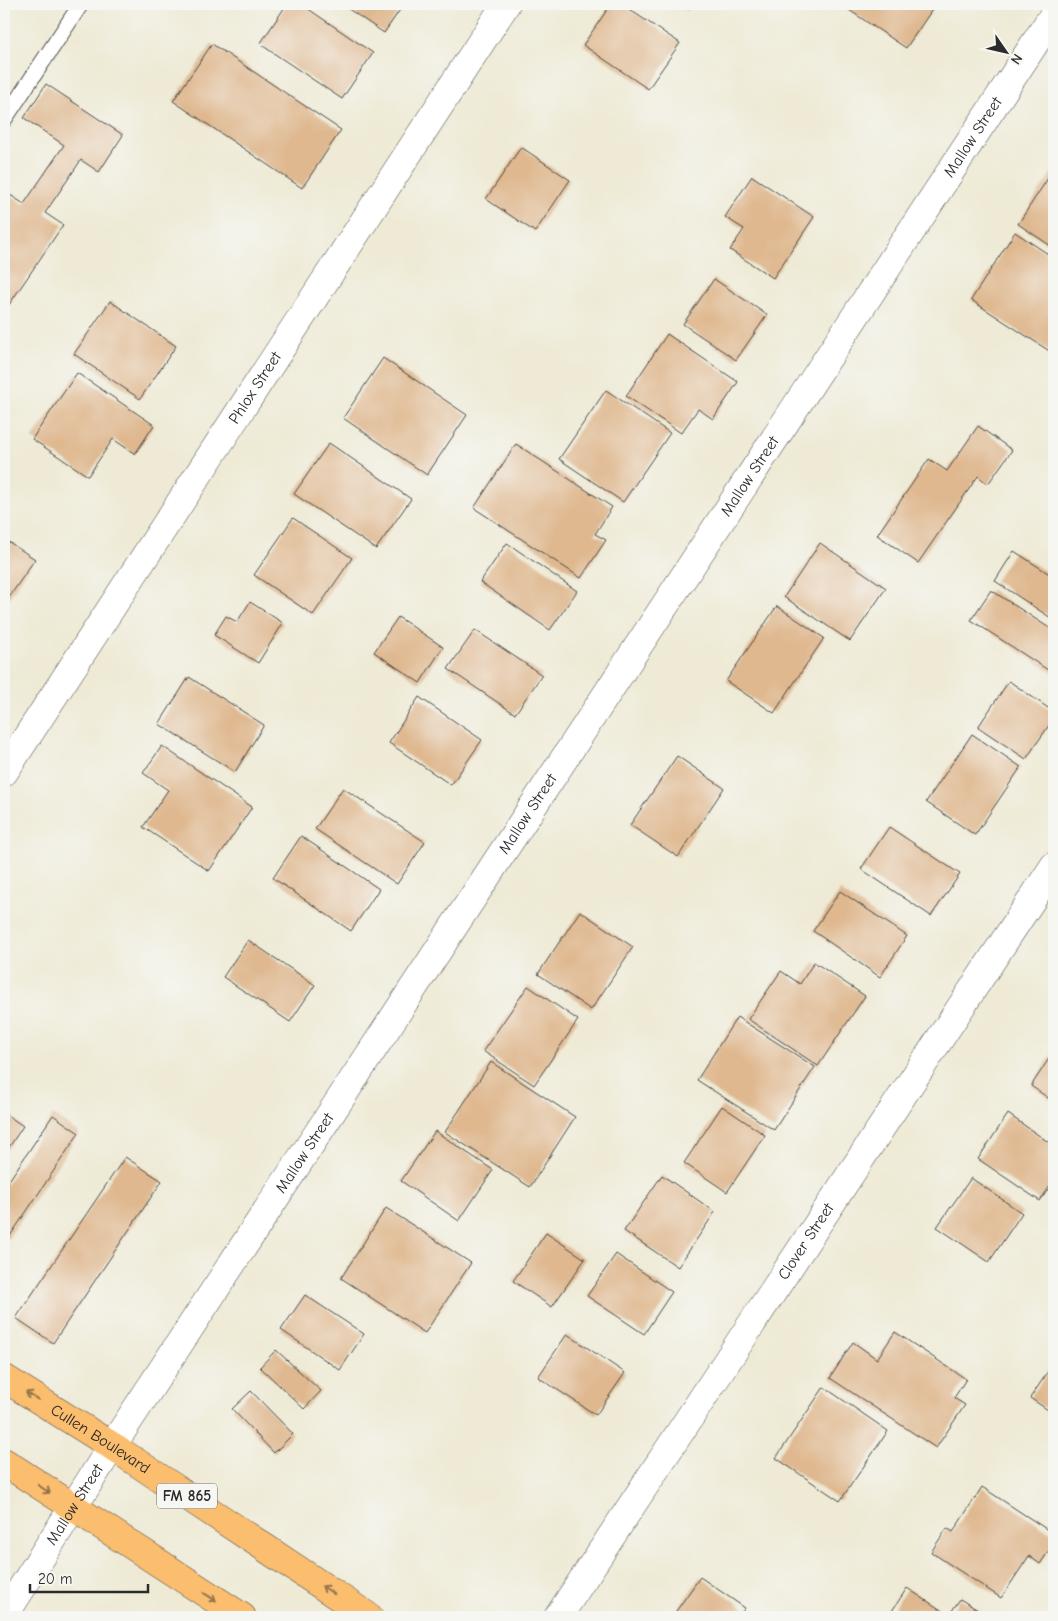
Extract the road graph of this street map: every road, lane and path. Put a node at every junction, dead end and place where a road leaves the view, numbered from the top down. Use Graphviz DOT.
graph roads {
  1 [pos="81,4"];
  2 [pos="506,4"];
  3 [pos="1054,14"];
  4 [pos="4,120"];
  5 [pos="4,772"];
  6 [pos="1054,866"];
  7 [pos="4,1378"];
  8 [pos="112,1446"];
  9 [pos="4,1462"];
  10 [pos="74,1508"];
  11 [pos="4,1616"];
  12 [pos="242,1617"];
  13 [pos="369,1617"];
  14 [pos="558,1617"];
  1 -- 4 [label="lane"];
  2 -- 5 [label="street, Phlox Street"];
  3 -- 8 [label="street, Mallow Street"];
  6 -- 14 [label="street, Clover Street"];
  8 -- 7 [label="main road, Cullen Boulevard / FM 865, one-way"];
  8 -- 10 [label="street, Mallow Street"];
  13 -- 8 [label="main road, Cullen Boulevard / FM 865, one-way"];
  9 -- 10 [label="main road, one-way"];
  10 -- 11 [label="street, Mallow Street"];
  10 -- 12 [label="main road, one-way"];
}
